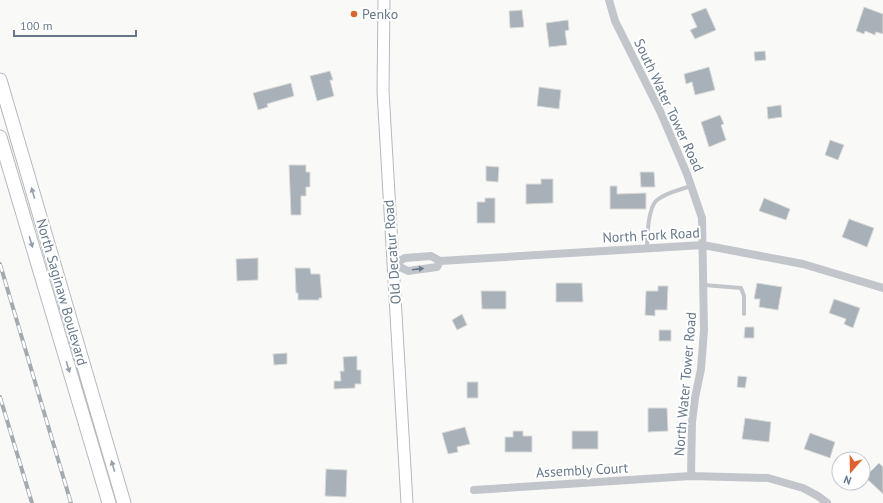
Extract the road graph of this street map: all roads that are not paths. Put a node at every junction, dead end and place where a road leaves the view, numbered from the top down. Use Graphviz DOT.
graph roads {
  1 [pos="384,0"];
  2 [pos="609,0"];
  3 [pos="0,80"];
  4 [pos="0,137"];
  5 [pos="692,186"];
  6 [pos="703,245"];
  7 [pos="647,248"];
  8 [pos="440,261"];
  9 [pos="394,264"];
  10 [pos="704,285"];
  11 [pos="883,288"];
  12 [pos="744,314"];
  13 [pos="691,476"];
  14 [pos="474,490"];
  15 [pos="109,503"];
  16 [pos="124,503"];
  17 [pos="407,503"];
  18 [pos="827,503"];
  1 -- 9 [label="street, Old Decatur Road"];
  2 -- 5 [label="street, South Water Tower Road"];
  16 -- 3 [label="main road, North Saginaw Boulevard, one-way"];
  4 -- 15 [label="main road, North Saginaw Boulevard, one-way"];
  5 -- 6 [label="street, South Water Tower Road"];
  5 -- 7 [label="lane"];
  6 -- 7 [label="street, North Fork Road"];
  6 -- 10 [label="street, North Water Tower Road"];
  6 -- 11 [label="street, North Fork Road"];
  7 -- 8 [label="street, North Fork Road"];
  8 -- 9 [label="street, North Fork Road"];
  9 -- 8 [label="street, North Fork Road, one-way"];
  9 -- 17 [label="street, Old Decatur Road"];
  10 -- 12 [label="lane"];
  10 -- 13 [label="street, North Water Tower Road"];
  13 -- 14 [label="street, Assembly Court"];
  13 -- 18 [label="street, Assembly Court"];
}
